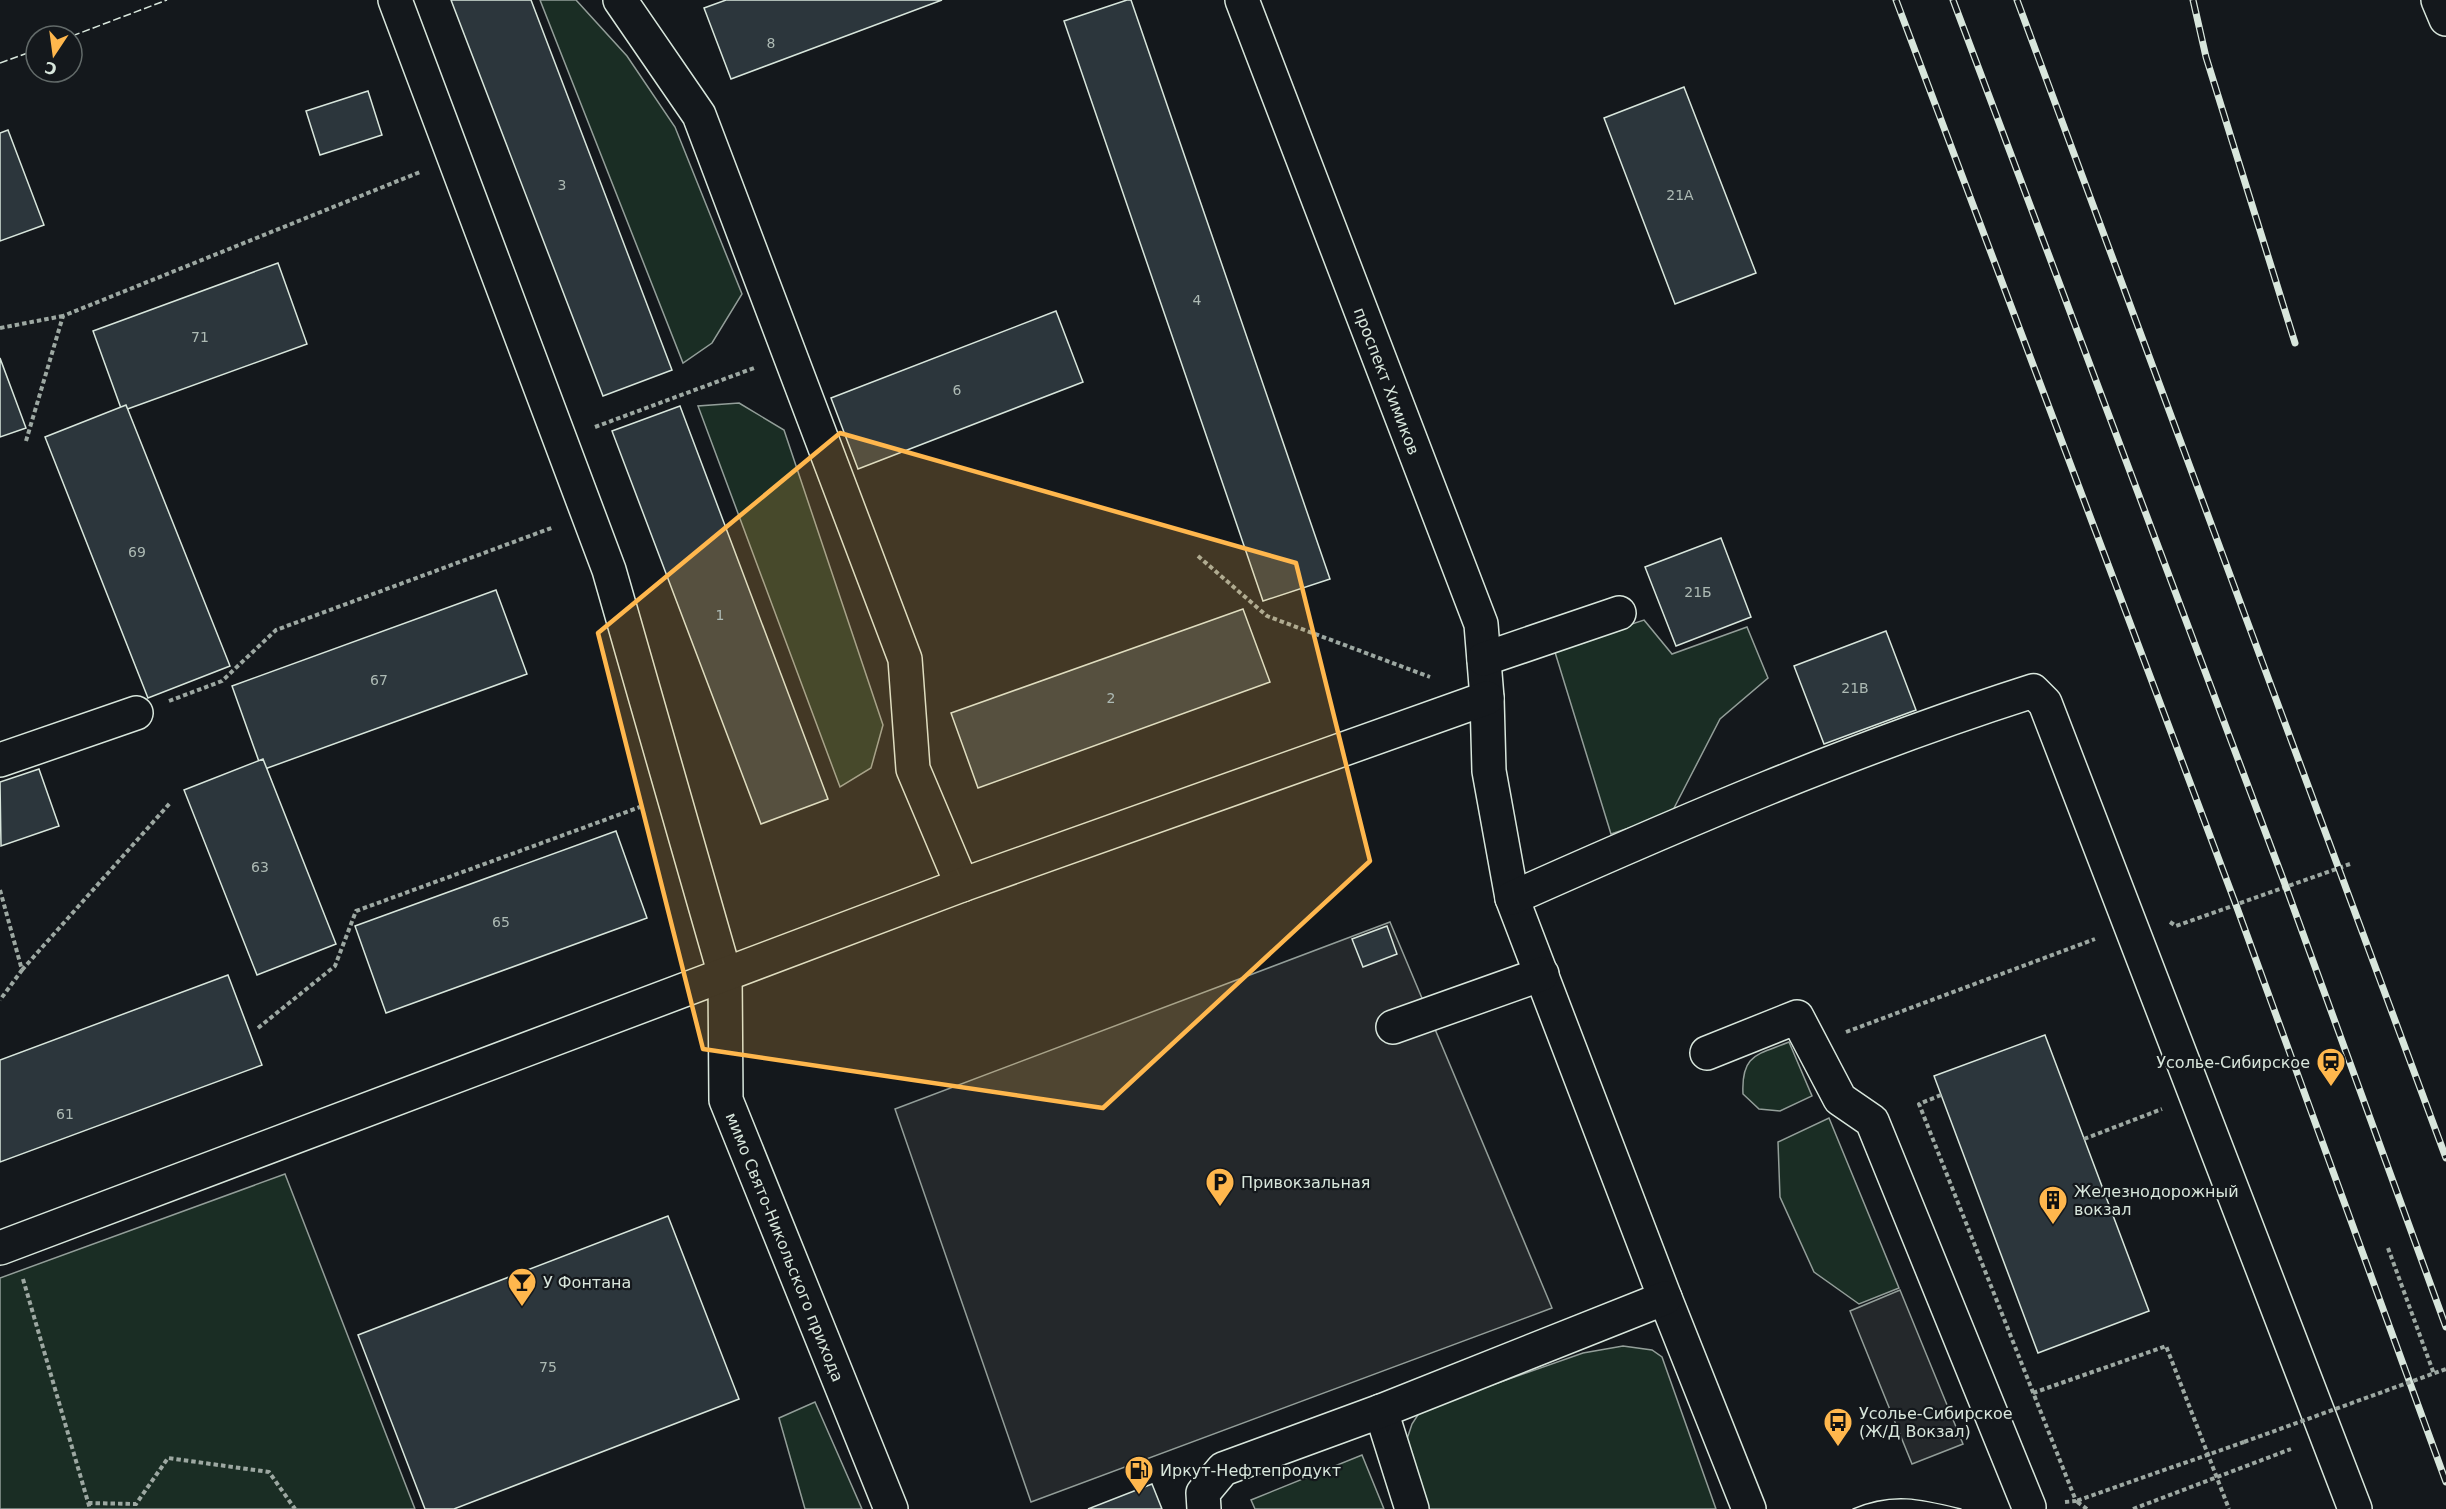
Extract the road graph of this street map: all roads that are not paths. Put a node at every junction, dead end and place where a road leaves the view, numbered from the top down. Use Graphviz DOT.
graph roads {
  1 [pos="395,0"];
  2 [pos="620,0"];
  3 [pos="1242,0"];
  4 [pos="2438,0"];
  5 [pos="2446,19"];
  6 [pos="1620,613"];
  7 [pos="1484,659"];
  8 [pos="1487,698"];
  9 [pos="136,713"];
  10 [pos="0,760"];
  11 [pos="962,885"];
  12 [pos="1512,898"];
  13 [pos="1542,974"];
  14 [pos="725,975"];
  15 [pos="1393,1028"];
  16 [pos="1707,1053"];
  17 [pos="6,1245"];
  18 [pos="1665,1299"];
  19 [pos="1381,1411"];
  20 [pos="2029,1507"];
  21 [pos="891,1509"];
  22 [pos="1204,1509"];
  23 [pos="1412,1509"];
  24 [pos="1749,1509"];
  25 [pos="2355,1509"];
  1 -- 14 [label="street, мимо Свято-Никольского прихода"];
  2 -- 11 [label="street"];
  3 -- 7 [label="street, проспект Химиков"];
  4 -- 5 [label="street"];
  6 -- 7 [label="street"];
  7 -- 8 [label="street, проспект Химиков"];
  8 -- 11 [label="street"];
  8 -- 12 [label="street, проспект Химиков"];
  9 -- 10 [label="street"];
  11 -- 14 [label="street"];
  12 -- 13 [label="street, проспект Химиков"];
  12 -- 25 [label="street"];
  13 -- 15 [label="street"];
  13 -- 18 [label="street, проспект Химиков"];
  14 -- 17 [label="street"];
  14 -- 21 [label="street, мимо Свято-Никольского прихода"];
  16 -- 20 [label="street"];
  18 -- 19 [label="street"];
  18 -- 24 [label="street, проспект Химиков"];
  19 -- 22 [label="street"];
  19 -- 23 [label="street"];
}
